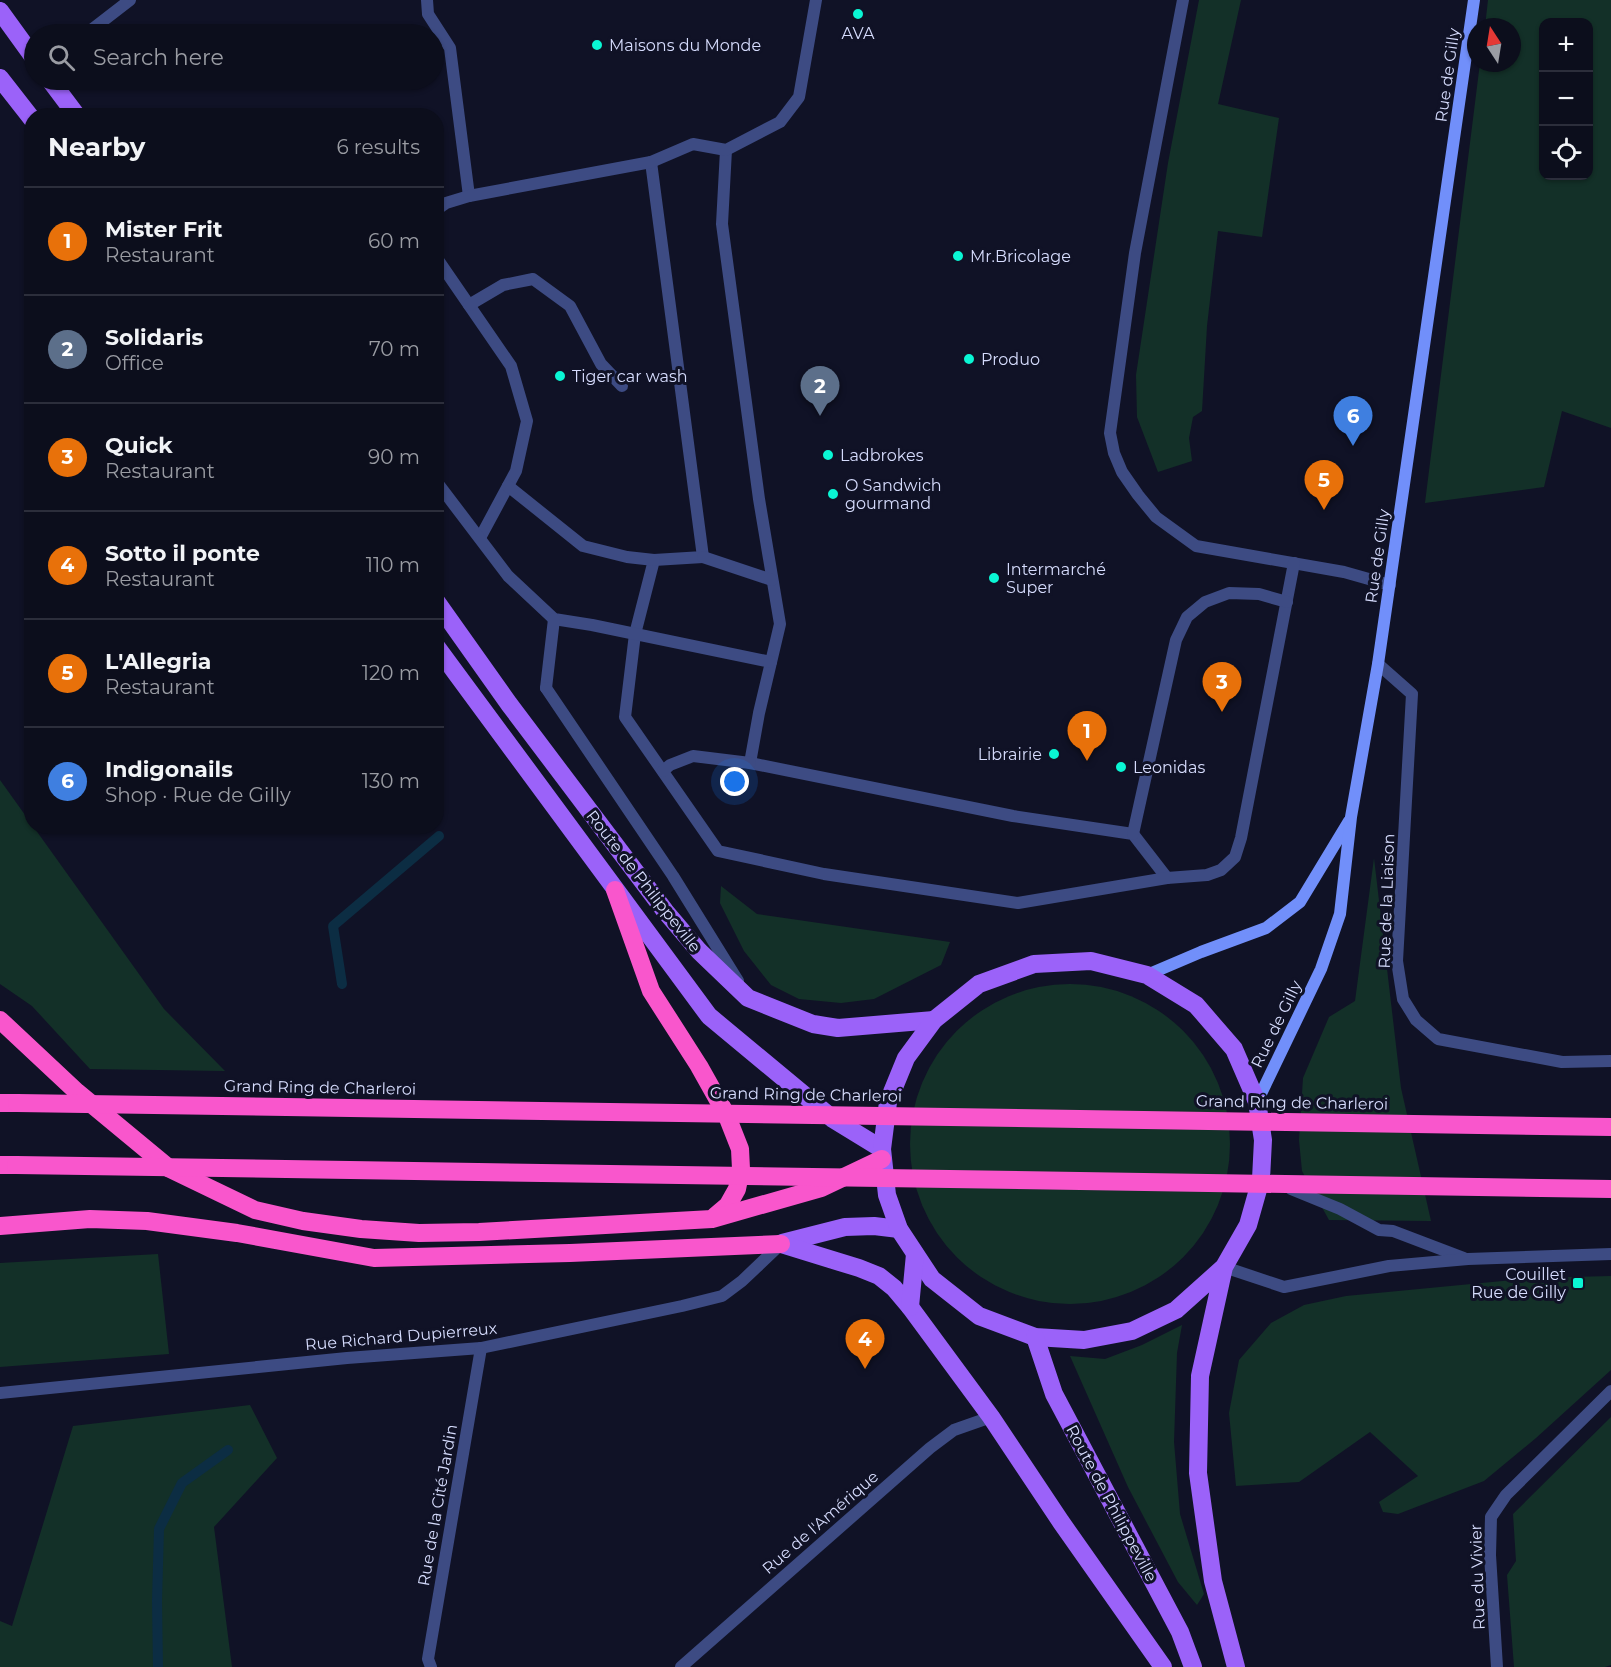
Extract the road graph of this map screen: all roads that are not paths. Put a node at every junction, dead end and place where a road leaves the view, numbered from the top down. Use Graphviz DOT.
graph roads {
  1 [pos="130,0"];
  2 [pos="427,0"];
  3 [pos="816,0"];
  4 [pos="1183,0"];
  5 [pos="1474,0"];
  6 [pos="0,11"];
  7 [pos="99,24"];
  8 [pos="434,24"];
  9 [pos="444,39"];
  10 [pos="24,44"];
  11 [pos="0,78"];
  12 [pos="58,90"];
  13 [pos="71,108"];
  14 [pos="24,109"];
  15 [pos="726,150"];
  16 [pos="651,162"];
  17 [pos="469,196"];
  18 [pos="444,205"];
  19 [pos="444,269"];
  20 [pos="469,305"];
  21 [pos="622,386"];
  22 [pos="508,486"];
  23 [pos="444,491"];
  24 [pos="480,538"];
  25 [pos="703,557"];
  26 [pos="654,560"];
  27 [pos="1294,564"];
  28 [pos="772,580"];
  29 [pos="1390,585"];
  30 [pos="1287,602"];
  31 [pos="444,612"];
  32 [pos="554,619"];
  33 [pos="635,634"];
  34 [pos="444,657"];
  35 [pos="771,662"];
  36 [pos="1378,664"];
  37 [pos="750,763"];
  38 [pos="663,771"];
  39 [pos="1351,818"];
  40 [pos="1133,834"];
  41 [pos="1167,878"];
  42 [pos="615,890"];
  43 [pos="1147,975"];
  44 [pos="748,998"];
  45 [pos="0,1020"];
  46 [pos="934,1020"];
  47 [pos="1611,1061"];
  48 [pos="1257,1102"];
  49 [pos="8,1103"];
  50 [pos="1611,1127"];
  51 [pos="882,1154"];
  52 [pos="8,1165"];
  53 [pos="1261,1179"];
  54 [pos="1611,1189"];
  55 [pos="712,1219"];
  56 [pos="0,1226"];
  57 [pos="899,1229"];
  58 [pos="781,1244"];
  59 [pos="915,1254"];
  60 [pos="1611,1254"];
  61 [pos="1468,1259"];
  62 [pos="1224,1267"];
  63 [pos="910,1307"];
  64 [pos="1035,1337"];
  65 [pos="481,1348"];
  66 [pos="1611,1391"];
  67 [pos="0,1393"];
  68 [pos="991,1417"];
  69 [pos="431,1667"];
  70 [pos="681,1667"];
  71 [pos="1163,1667"];
  72 [pos="1193,1667"];
  73 [pos="1236,1667"];
  74 [pos="1497,1667"];
  1 -- 7 [label="street"];
  2 -- 8 [label="street"];
  3 -- 15 [label="street"];
  4 -- 27 [label="street"];
  5 -- 29 [label="main road, Rue de Gilly"];
  6 -- 10 [label="main road"];
  9 -- 17 [label="street"];
  11 -- 14 [label="main road"];
  12 -- 13 [label="main road"];
  15 -- 16 [label="street"];
  15 -- 28 [label="street"];
  16 -- 17 [label="street"];
  16 -- 25 [label="street"];
  17 -- 18 [label="street"];
  19 -- 20 [label="street"];
  20 -- 21 [label="street"];
  20 -- 22 [label="street"];
  22 -- 24 [label="street"];
  22 -- 26 [label="street"];
  23 -- 24 [label="street"];
  24 -- 32 [label="street"];
  25 -- 26 [label="street"];
  25 -- 28 [label="street"];
  26 -- 33 [label="street"];
  27 -- 29 [label="street"];
  27 -- 30 [label="street"];
  28 -- 35 [label="street"];
  29 -- 36 [label="main road, Rue de Gilly"];
  30 -- 40 [label="street"];
  30 -- 41 [label="street"];
  31 -- 44 [label="main road, Route de Philippeville"];
  32 -- 33 [label="street"];
  32 -- 44 [label="street"];
  33 -- 35 [label="street"];
  33 -- 38 [label="street"];
  34 -- 42 [label="main road, Route de Philippeville"];
  35 -- 37 [label="street"];
  36 -- 39 [label="main road, Rue de Gilly"];
  36 -- 47 [label="street, Rue de la Liaison"];
  37 -- 38 [label="street"];
  37 -- 40 [label="street"];
  38 -- 41 [label="street"];
  39 -- 43 [label="main road"];
  39 -- 48 [label="main road, Rue de Gilly"];
  40 -- 41 [label="street"];
  42 -- 51 [label="main road, Route de Philippeville"];
  42 -- 55 [label="highway"];
  43 -- 46 [label="main road"];
  43 -- 48 [label="main road"];
  44 -- 46 [label="main road, Route de Philippeville"];
  45 -- 55 [label="highway"];
  46 -- 51 [label="main road"];
  48 -- 53 [label="main road"];
  49 -- 50 [label="highway, Grand Ring de Charleroi, bridge"];
  51 -- 55 [label="highway"];
  51 -- 57 [label="main road"];
  52 -- 54 [label="highway, bridge"];
  53 -- 61 [label="street"];
  53 -- 62 [label="main road"];
  56 -- 58 [label="highway"];
  57 -- 58 [label="main road"];
  57 -- 59 [label="main road"];
  58 -- 63 [label="main road"];
  58 -- 65 [label="street, Rue Richard Dupierreux"];
  59 -- 63 [label="main road"];
  59 -- 64 [label="main road"];
  60 -- 61 [label="street"];
  61 -- 62 [label="street"];
  62 -- 64 [label="main road"];
  62 -- 73 [label="main road"];
  63 -- 68 [label="main road"];
  64 -- 72 [label="main road, Route de Philippeville"];
  65 -- 67 [label="street, Rue Richard Dupierreux"];
  65 -- 69 [label="street, Rue de la Cité Jardin"];
  66 -- 74 [label="street, Rue du Vivier"];
  68 -- 70 [label="street, Rue de l'Amérique"];
  68 -- 71 [label="main road"];
}
